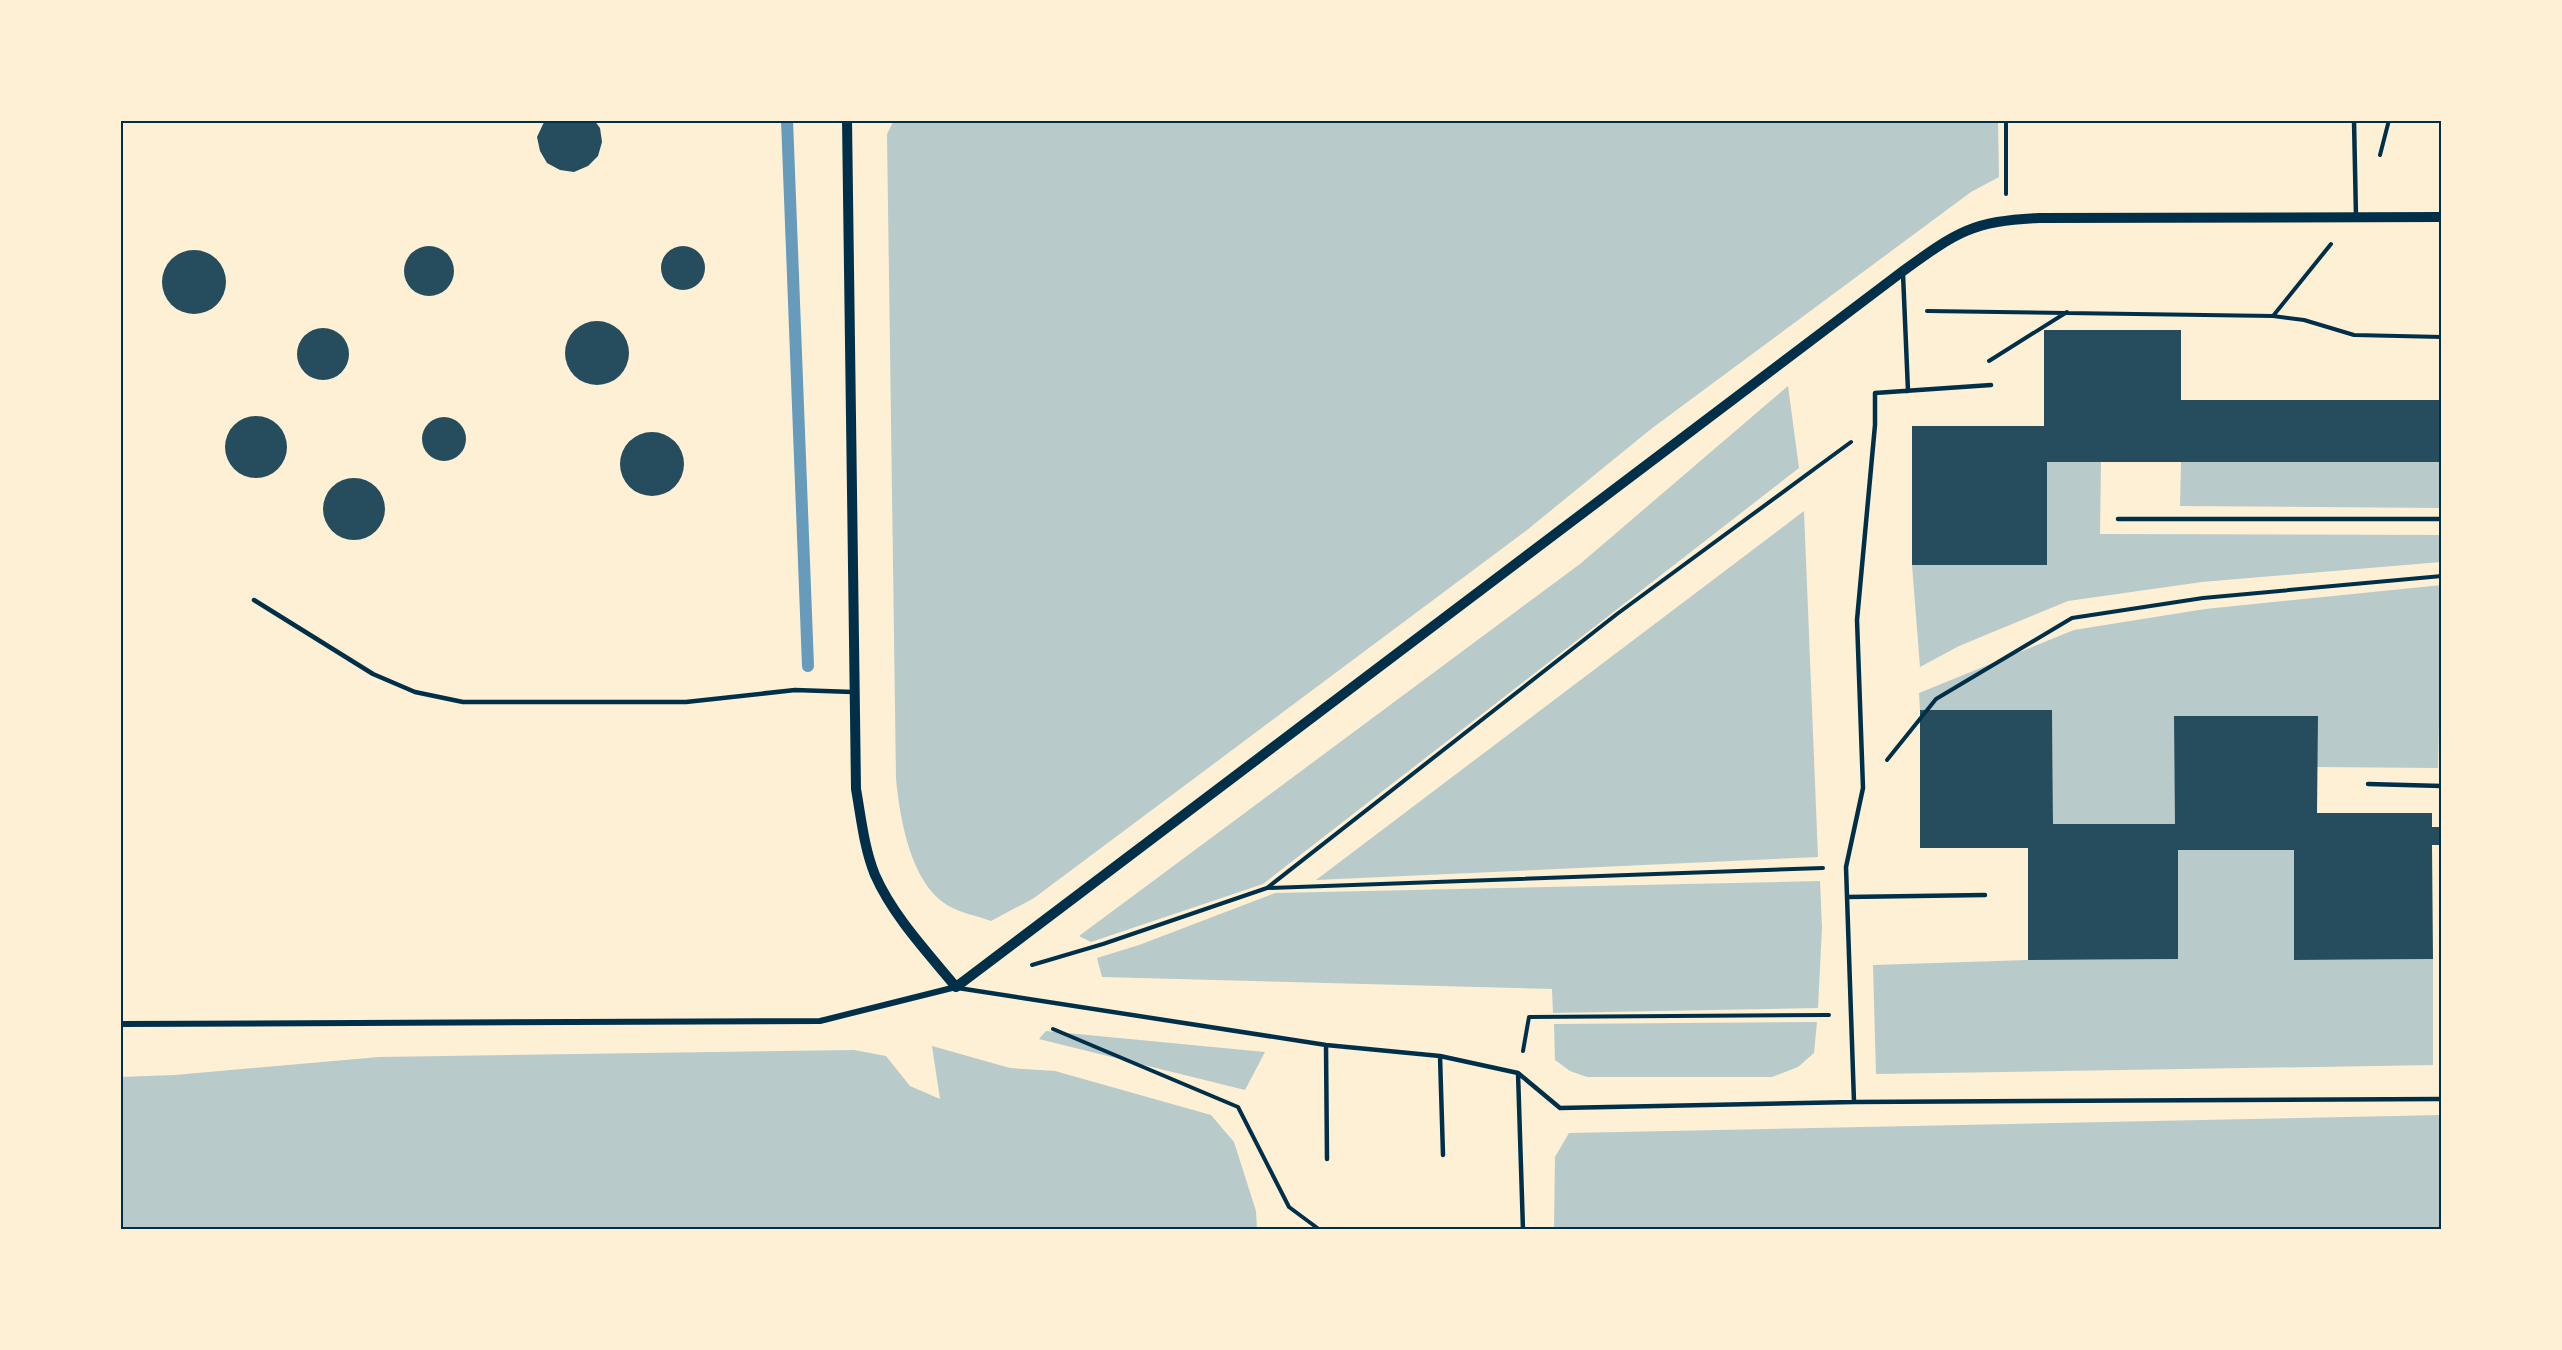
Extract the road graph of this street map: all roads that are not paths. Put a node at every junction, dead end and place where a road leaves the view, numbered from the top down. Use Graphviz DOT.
graph roads {
  1 [pos="847,120"];
  2 [pos="2354,120"];
  3 [pos="2356,217"];
  4 [pos="2442,218"];
  5 [pos="1903,271"];
  6 [pos="1991,385"];
  7 [pos="1908,391"];
  8 [pos="2118,519"];
  9 [pos="2442,519"];
  10 [pos="254,600"];
  11 [pos="853,692"];
  12 [pos="2368,784"];
  13 [pos="2442,786"];
  14 [pos="1985,895"];
  15 [pos="1847,897"];
  16 [pos="956,987"];
  17 [pos="120,1024"];
  18 [pos="1326,1045"];
  19 [pos="1440,1056"];
  20 [pos="1518,1073"];
  21 [pos="2442,1100"];
  22 [pos="1854,1102"];
  23 [pos="1443,1155"];
  24 [pos="1327,1159"];
  25 [pos="1523,1230"];
  1 -- 11 [label="street"];
  2 -- 3 [label="lane"];
  3 -- 4 [label="street"];
  3 -- 5 [label="street"];
  5 -- 7 [label="lane"];
  5 -- 16 [label="street"];
  6 -- 7 [label="lane"];
  7 -- 15 [label="lane"];
  8 -- 9 [label="lane"];
  10 -- 11 [label="lane"];
  11 -- 16 [label="street"];
  12 -- 13 [label="lane"];
  14 -- 15 [label="lane"];
  15 -- 22 [label="lane"];
  16 -- 17 [label="street"];
  16 -- 18 [label="lane"];
  18 -- 19 [label="lane"];
  18 -- 24 [label="lane"];
  19 -- 20 [label="lane"];
  19 -- 23 [label="lane"];
  20 -- 22 [label="lane"];
  20 -- 25 [label="lane"];
  21 -- 22 [label="lane"];
}
